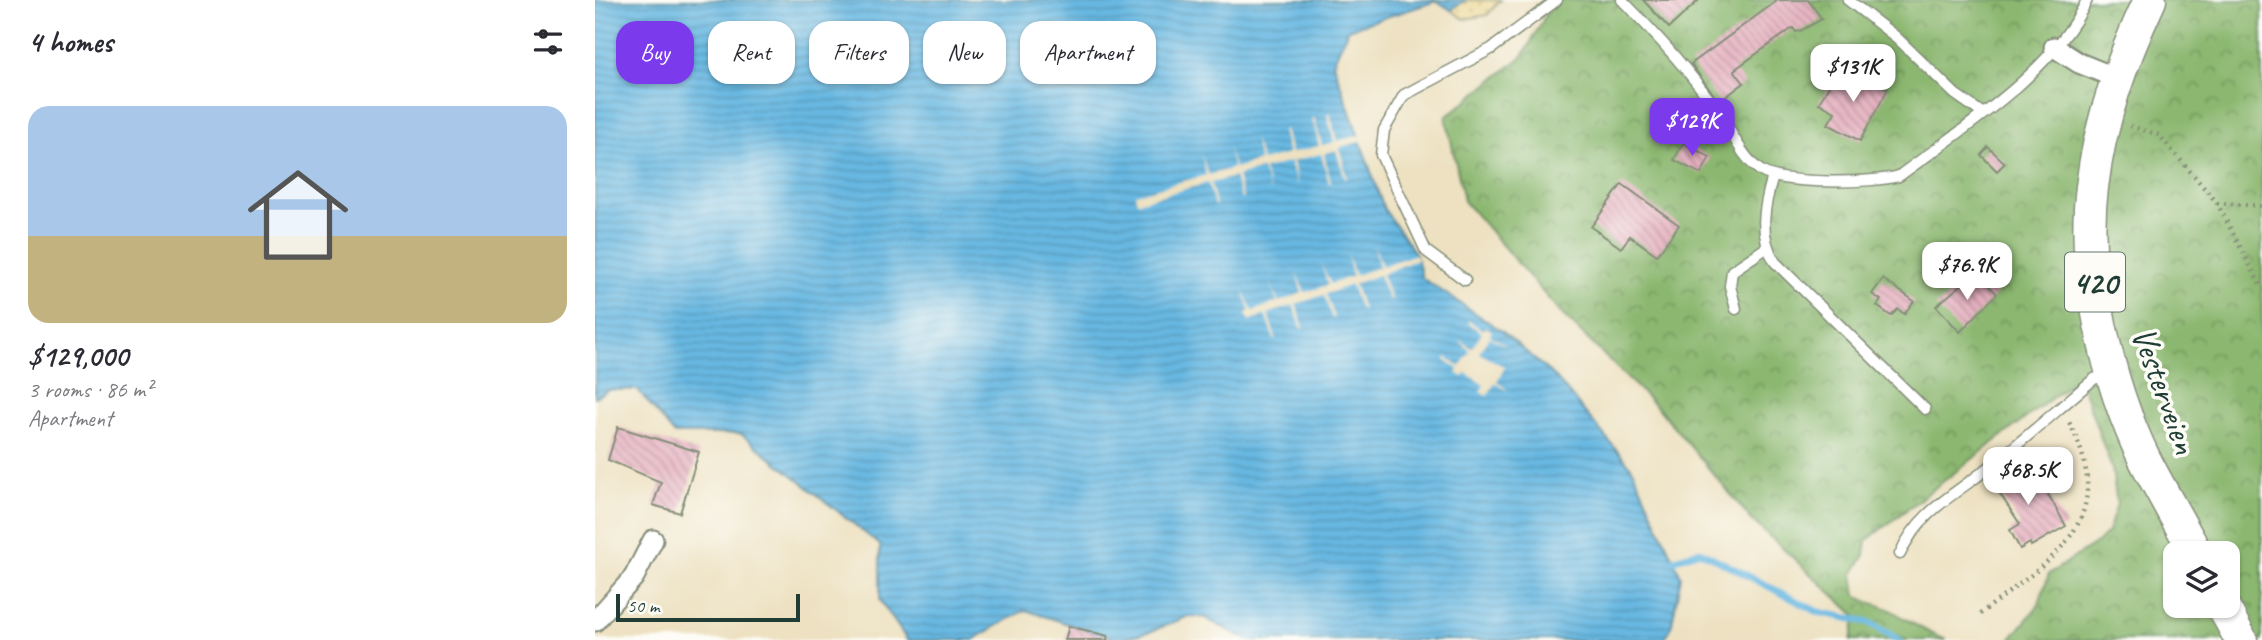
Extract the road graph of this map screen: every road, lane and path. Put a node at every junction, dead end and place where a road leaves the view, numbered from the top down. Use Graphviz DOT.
graph roads {
  1 [pos="1557,0"];
  2 [pos="1622,0"];
  3 [pos="1848,0"];
  4 [pos="2087,0"];
  5 [pos="2150,0"];
  6 [pos="2054,47"];
  7 [pos="2116,78"];
  8 [pos="1982,113"];
  9 [pos="2129,125"];
  10 [pos="1773,176"];
  11 [pos="2217,204"];
  12 [pos="2262,206"];
  13 [pos="1766,248"];
  14 [pos="1465,280"];
  15 [pos="2262,288"];
  16 [pos="1736,309"];
  17 [pos="2112,373"];
  18 [pos="2061,406"];
  19 [pos="1925,409"];
  20 [pos="653,540"];
  21 [pos="2189,541"];
  22 [pos="1900,554"];
  23 [pos="1980,614"];
  24 [pos="2229,618"];
  25 [pos="595,621"];
  26 [pos="2241,640"];
  1 -- 14 [label="lane"];
  2 -- 10 [label="lane"];
  3 -- 8 [label="lane"];
  4 -- 6 [label="lane"];
  5 -- 7 [label="main road, Vesterveien / 420"];
  6 -- 7 [label="street"];
  6 -- 8 [label="lane"];
  7 -- 17 [label="main road, Vesterveien / 420"];
  8 -- 10 [label="lane"];
  9 -- 11 [label="path"];
  10 -- 13 [label="lane"];
  11 -- 12 [label="path"];
  11 -- 15 [label="path"];
  13 -- 16 [label="lane"];
  13 -- 19 [label="lane"];
  17 -- 18 [label="lane"];
  17 -- 21 [label="main road, Vesterveien / 420"];
  18 -- 22 [label="lane"];
  18 -- 23 [label="path"];
  20 -- 25 [label="street"];
  24 -- 26 [label="main road"];
}
